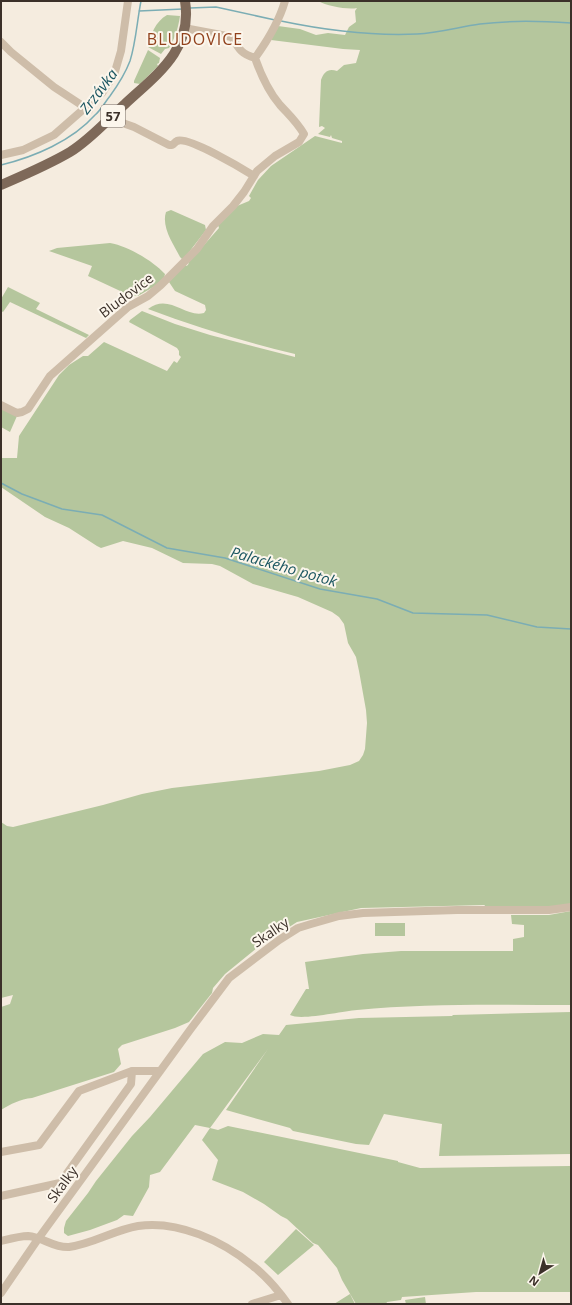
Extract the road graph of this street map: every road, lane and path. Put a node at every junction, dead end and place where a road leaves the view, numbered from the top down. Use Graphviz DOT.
graph roads {
  1 [pos="128,1"];
  2 [pos="284,1"];
  3 [pos="185,6"];
  4 [pos="184,28"];
  5 [pos="1,42"];
  6 [pos="255,58"];
  7 [pos="87,108"];
  8 [pos="112,117"];
  9 [pos="1,155"];
  10 [pos="254,176"];
  11 [pos="1,185"];
  12 [pos="1,405"];
  13 [pos="571,907"];
  14 [pos="132,1072"];
  15 [pos="160,1072"];
  16 [pos="1,1152"];
  17 [pos="1,1196"];
  18 [pos="38,1239"];
  19 [pos="1,1241"];
  20 [pos="1,1293"];
  21 [pos="281,1295"];
  22 [pos="252,1304"];
  23 [pos="288,1304"];
  1 -- 7 [label="street"];
  2 -- 6 [label="street"];
  3 -- 4 [label="main road, 57"];
  4 -- 6 [label="street"];
  4 -- 8 [label="main road, 57"];
  5 -- 7 [label="street"];
  6 -- 10 [label="street, Bludovice"];
  7 -- 9 [label="street"];
  8 -- 10 [label="street"];
  8 -- 11 [label="main road, 57"];
  10 -- 12 [label="street, Bludovice"];
  13 -- 15 [label="street, Skalky"];
  14 -- 15 [label="street"];
  14 -- 16 [label="street"];
  14 -- 17 [label="street, Skalky"];
  15 -- 18 [label="street, Skalky"];
  18 -- 19 [label="street"];
  18 -- 20 [label="street, Skalky"];
  18 -- 21 [label="street"];
  21 -- 22 [label="street"];
  21 -- 23 [label="street"];
}
